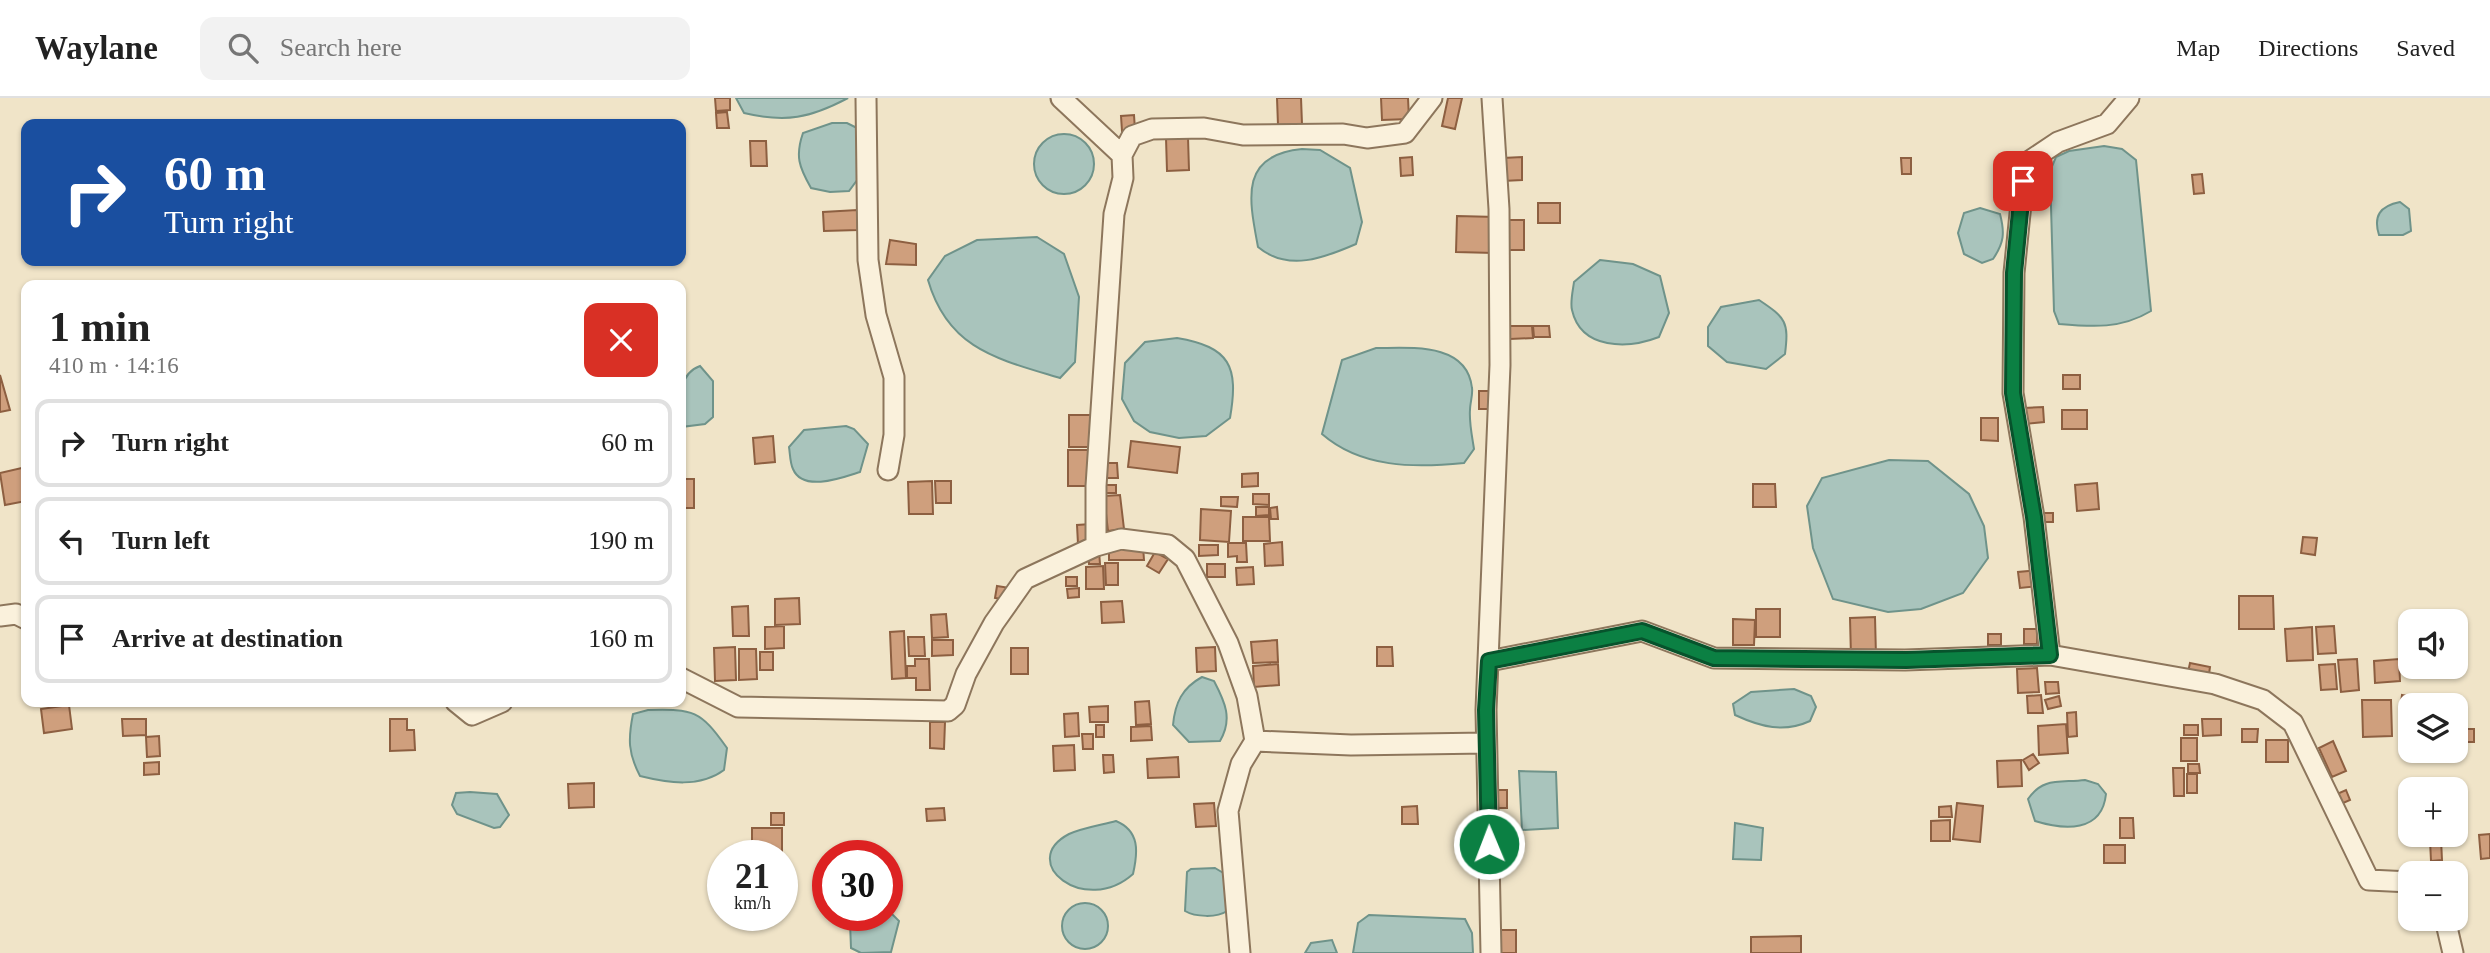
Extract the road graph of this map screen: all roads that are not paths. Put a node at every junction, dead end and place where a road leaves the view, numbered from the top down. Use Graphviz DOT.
graph roads {
  1 [pos="866,98"];
  2 [pos="1061,98"];
  3 [pos="1432,98"];
  4 [pos="1492,98"];
  5 [pos="2129,98"];
  6 [pos="1122,155"];
  7 [pos="888,470"];
  8 [pos="1096,545"];
  9 [pos="0,616"];
  10 [pos="21,616"];
  11 [pos="2050,655"];
  12 [pos="1489,661"];
  13 [pos="686,681"];
  14 [pos="462,707"];
  15 [pos="490,707"];
  16 [pos="1255,740"];
  17 [pos="1486,743"];
  18 [pos="2398,881"];
  19 [pos="2448,931"];
  20 [pos="1240,953"];
  21 [pos="1491,953"];
  22 [pos="2453,953"];
  1 -- 7 [label="street"];
  2 -- 6 [label="street"];
  3 -- 6 [label="street"];
  4 -- 12 [label="street"];
  5 -- 11 [label="street"];
  6 -- 8 [label="street"];
  8 -- 13 [label="street"];
  8 -- 16 [label="street"];
  9 -- 10 [label="street"];
  11 -- 12 [label="street"];
  11 -- 18 [label="street"];
  12 -- 17 [label="street"];
  14 -- 15 [label="street"];
  16 -- 17 [label="street"];
  16 -- 20 [label="street"];
  17 -- 21 [label="street"];
  19 -- 22 [label="street"];
}
